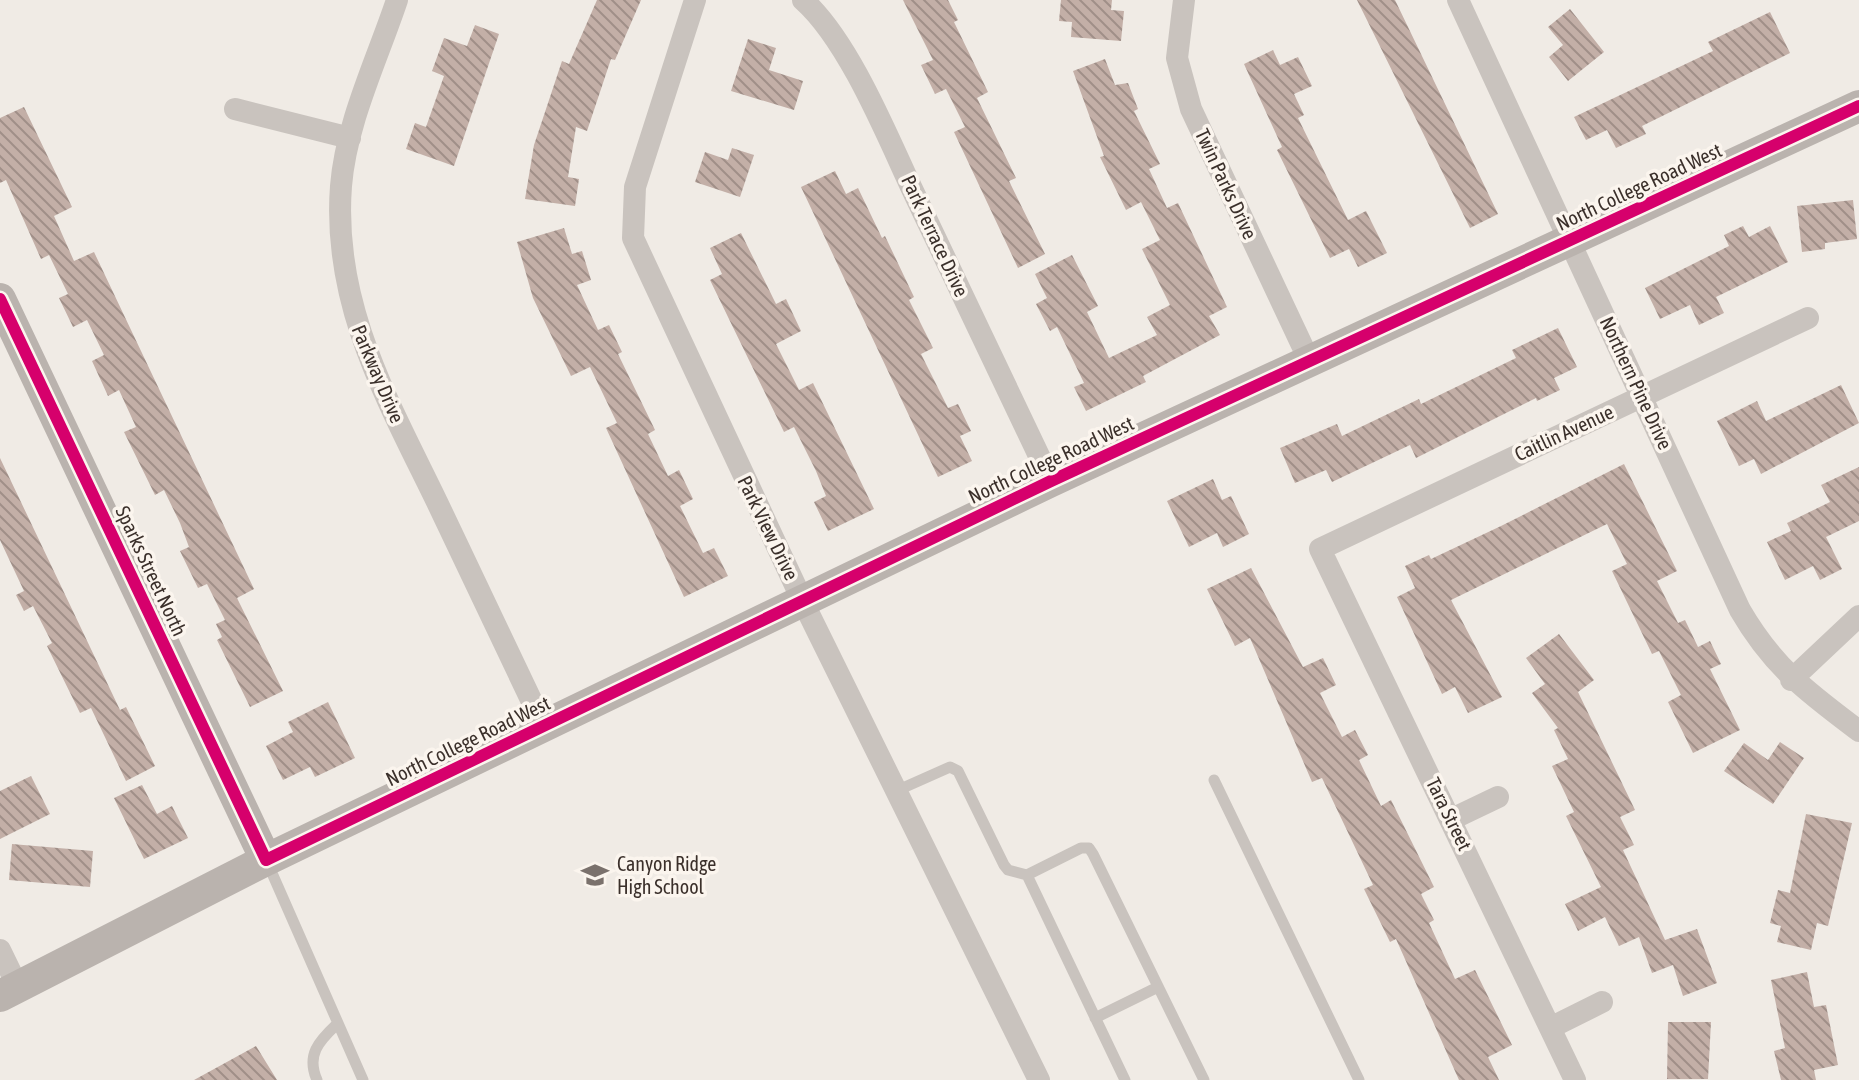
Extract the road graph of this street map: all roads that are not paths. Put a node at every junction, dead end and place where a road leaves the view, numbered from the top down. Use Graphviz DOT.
graph roads {
  1 [pos="397,0"];
  2 [pos="695,0"];
  3 [pos="803,0"];
  4 [pos="1184,0"];
  5 [pos="1458,0"];
  6 [pos="1859,106"];
  7 [pos="235,109"];
  8 [pos="350,138"];
  9 [pos="1570,242"];
  10 [pos="0,299"];
  11 [pos="1808,318"];
  12 [pos="1309,360"];
  13 [pos="1643,396"];
  14 [pos="1051,481"];
  15 [pos="1320,549"];
  16 [pos="803,602"];
  17 [pos="1859,616"];
  18 [pos="1791,680"];
  19 [pos="544,727"];
  20 [pos="1859,731"];
  21 [pos="1214,780"];
  22 [pos="896,791"];
  23 [pos="1498,797"];
  24 [pos="1452,819"];
  25 [pos="266,860"];
  26 [pos="1027,875"];
  27 [pos="0,950"];
  28 [pos="1158,987"];
  29 [pos="8,990"];
  30 [pos="1602,1002"];
  31 [pos="1095,1018"];
  32 [pos="336,1025"];
  33 [pos="1550,1028"];
  34 [pos="317,1080"];
  35 [pos="363,1080"];
  36 [pos="1039,1080"];
  37 [pos="1125,1080"];
  38 [pos="1204,1080"];
  39 [pos="1359,1080"];
  40 [pos="1575,1080"];
  1 -- 8 [label="street, Parkway Drive"];
  2 -- 16 [label="street, Park View Drive"];
  3 -- 14 [label="street, Park Terrace Drive"];
  4 -- 12 [label="street, Twin Parks Drive"];
  5 -- 9 [label="street, Northern Pine Drive"];
  6 -- 9 [label="street, North College Road West"];
  7 -- 8 [label="street"];
  8 -- 19 [label="street, Parkway Drive"];
  9 -- 12 [label="street, North College Road West"];
  9 -- 13 [label="street, Northern Pine Drive"];
  10 -- 25 [label="street, Sparks Street North"];
  11 -- 13 [label="street, Caitlin Avenue"];
  12 -- 14 [label="street, North College Road West"];
  13 -- 15 [label="street, Caitlin Avenue"];
  13 -- 18 [label="street, Northern Pine Drive"];
  14 -- 16 [label="street, North College Road West"];
  15 -- 24 [label="street, Tara Street"];
  16 -- 19 [label="street, North College Road West"];
  16 -- 22 [label="street, Park View Drive"];
  17 -- 18 [label="street"];
  18 -- 20 [label="street, Northern Pine Drive"];
  19 -- 25 [label="street, North College Road West"];
  21 -- 39 [label="lane"];
  22 -- 26 [label="lane"];
  22 -- 36 [label="street, Park View Drive"];
  23 -- 24 [label="street"];
  24 -- 33 [label="street, Tara Street"];
  25 -- 29 [label="street, North College Road West"];
  25 -- 32 [label="lane"];
  26 -- 28 [label="lane"];
  26 -- 31 [label="lane"];
  27 -- 29 [label="street"];
  28 -- 31 [label="lane"];
  28 -- 38 [label="lane"];
  30 -- 33 [label="street"];
  31 -- 37 [label="lane"];
  32 -- 34 [label="lane"];
  32 -- 35 [label="lane"];
  33 -- 40 [label="street, Tara Street"];
}
